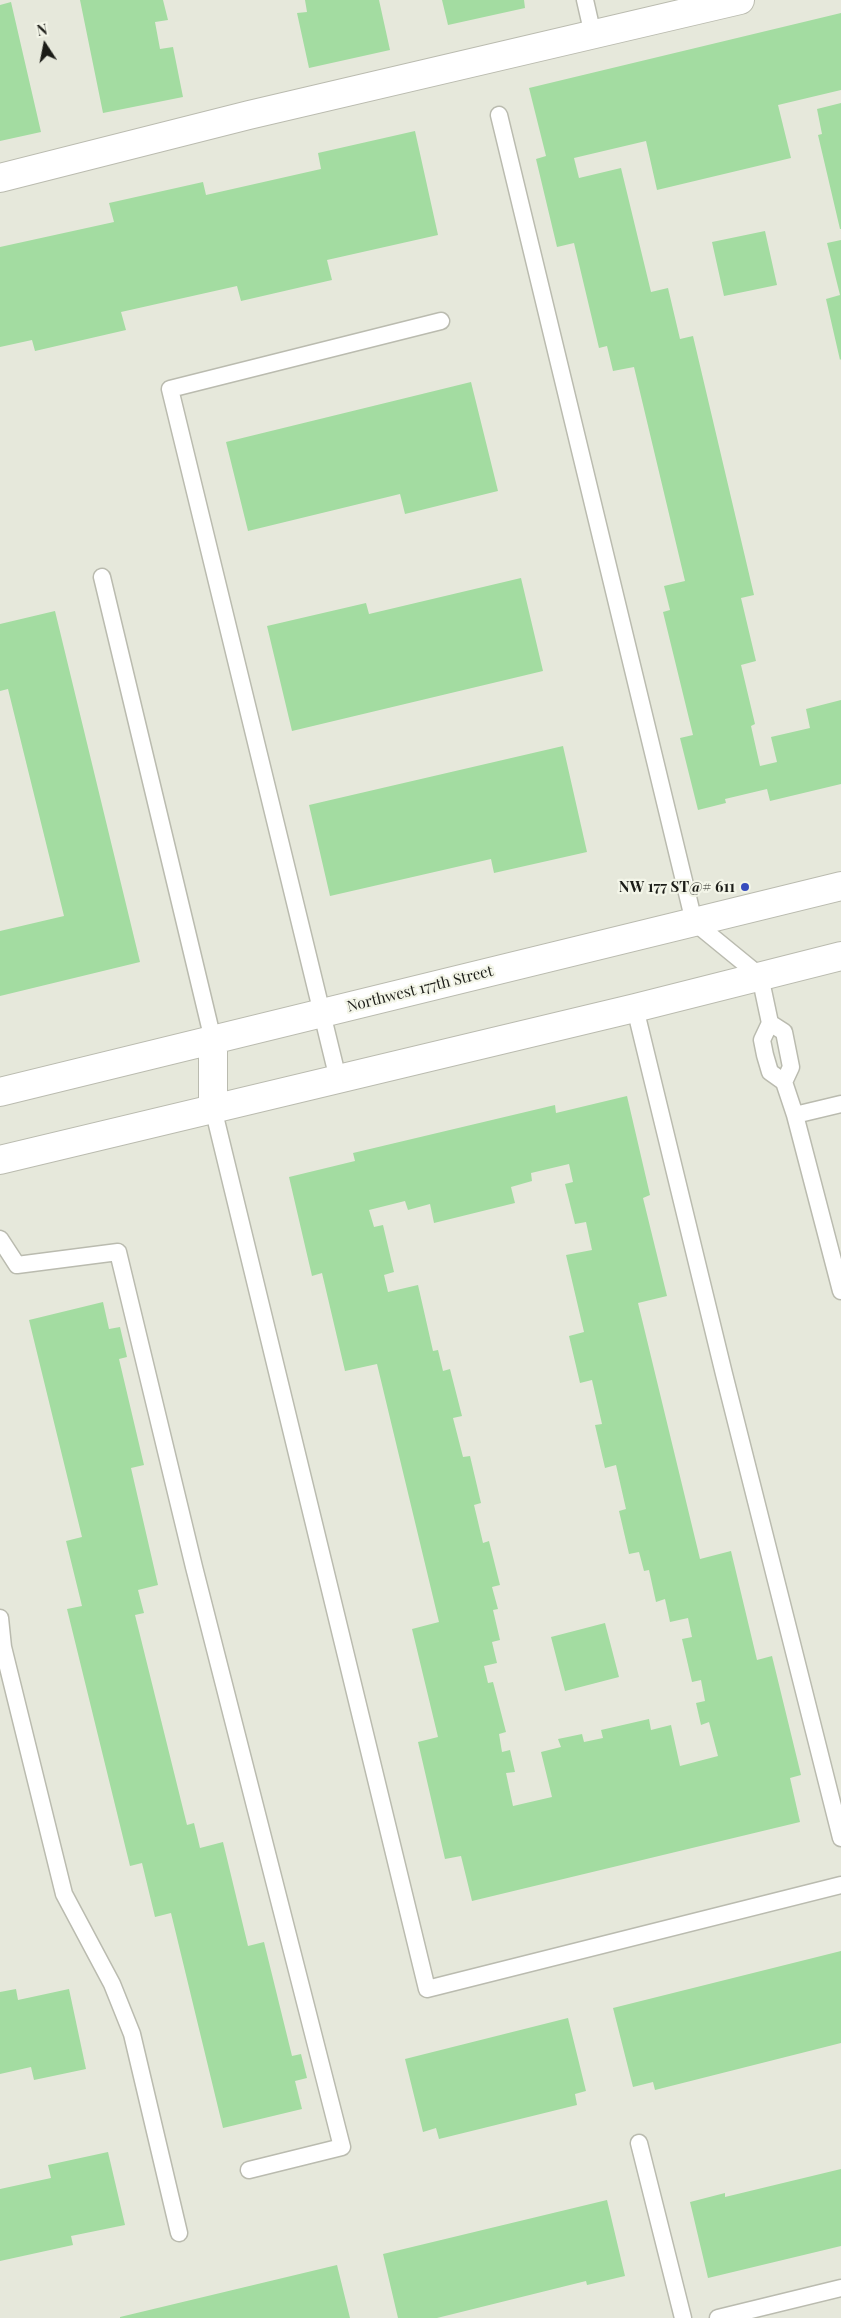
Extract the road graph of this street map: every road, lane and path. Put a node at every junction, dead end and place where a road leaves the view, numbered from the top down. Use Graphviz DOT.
graph roads {
  1 [pos="585,0"];
  2 [pos="740,0"];
  3 [pos="593,34"];
  4 [pos="499,115"];
  5 [pos="0,178"];
  6 [pos="441,321"];
  7 [pos="102,577"];
  8 [pos="841,886"];
  9 [pos="694,922"];
  10 [pos="841,956"];
  11 [pos="760,976"];
  12 [pos="635,1008"];
  13 [pos="322,1013"];
  14 [pos="770,1023"];
  15 [pos="213,1040"];
  16 [pos="338,1079"];
  17 [pos="784,1082"];
  18 [pos="0,1092"];
  19 [pos="841,1104"];
  20 [pos="213,1108"];
  21 [pos="796,1115"];
  22 [pos="0,1160"];
  23 [pos="0,1239"];
  24 [pos="841,1291"];
  25 [pos="0,1618"];
  26 [pos="841,1838"];
  27 [pos="841,1885"];
  28 [pos="639,2143"];
  29 [pos="249,2170"];
  30 [pos="179,2233"];
  31 [pos="841,2288"];
  32 [pos="683,2318"];
  33 [pos="718,2318"];
  1 -- 3 [label="lane"];
  2 -- 3 [label="street"];
  3 -- 5 [label="street"];
  4 -- 9 [label="lane"];
  6 -- 13 [label="lane"];
  7 -- 15 [label="lane"];
  8 -- 9 [label="street, Northwest 177th Street"];
  9 -- 11 [label="lane"];
  9 -- 13 [label="street, Northwest 177th Street"];
  10 -- 11 [label="street"];
  11 -- 12 [label="street"];
  11 -- 14 [label="lane"];
  12 -- 16 [label="street"];
  12 -- 26 [label="lane"];
  13 -- 15 [label="street, Northwest 177th Street"];
  13 -- 16 [label="lane"];
  14 -- 17 [label="lane"];
  14 -- 17 [label="lane"];
  15 -- 18 [label="street, Northwest 177th Street"];
  15 -- 20 [label="street"];
  16 -- 20 [label="street"];
  17 -- 21 [label="lane"];
  19 -- 21 [label="lane"];
  20 -- 22 [label="street"];
  20 -- 27 [label="lane"];
  21 -- 24 [label="lane"];
  23 -- 29 [label="lane"];
  25 -- 30 [label="lane"];
  28 -- 32 [label="lane"];
  31 -- 33 [label="lane"];
}
